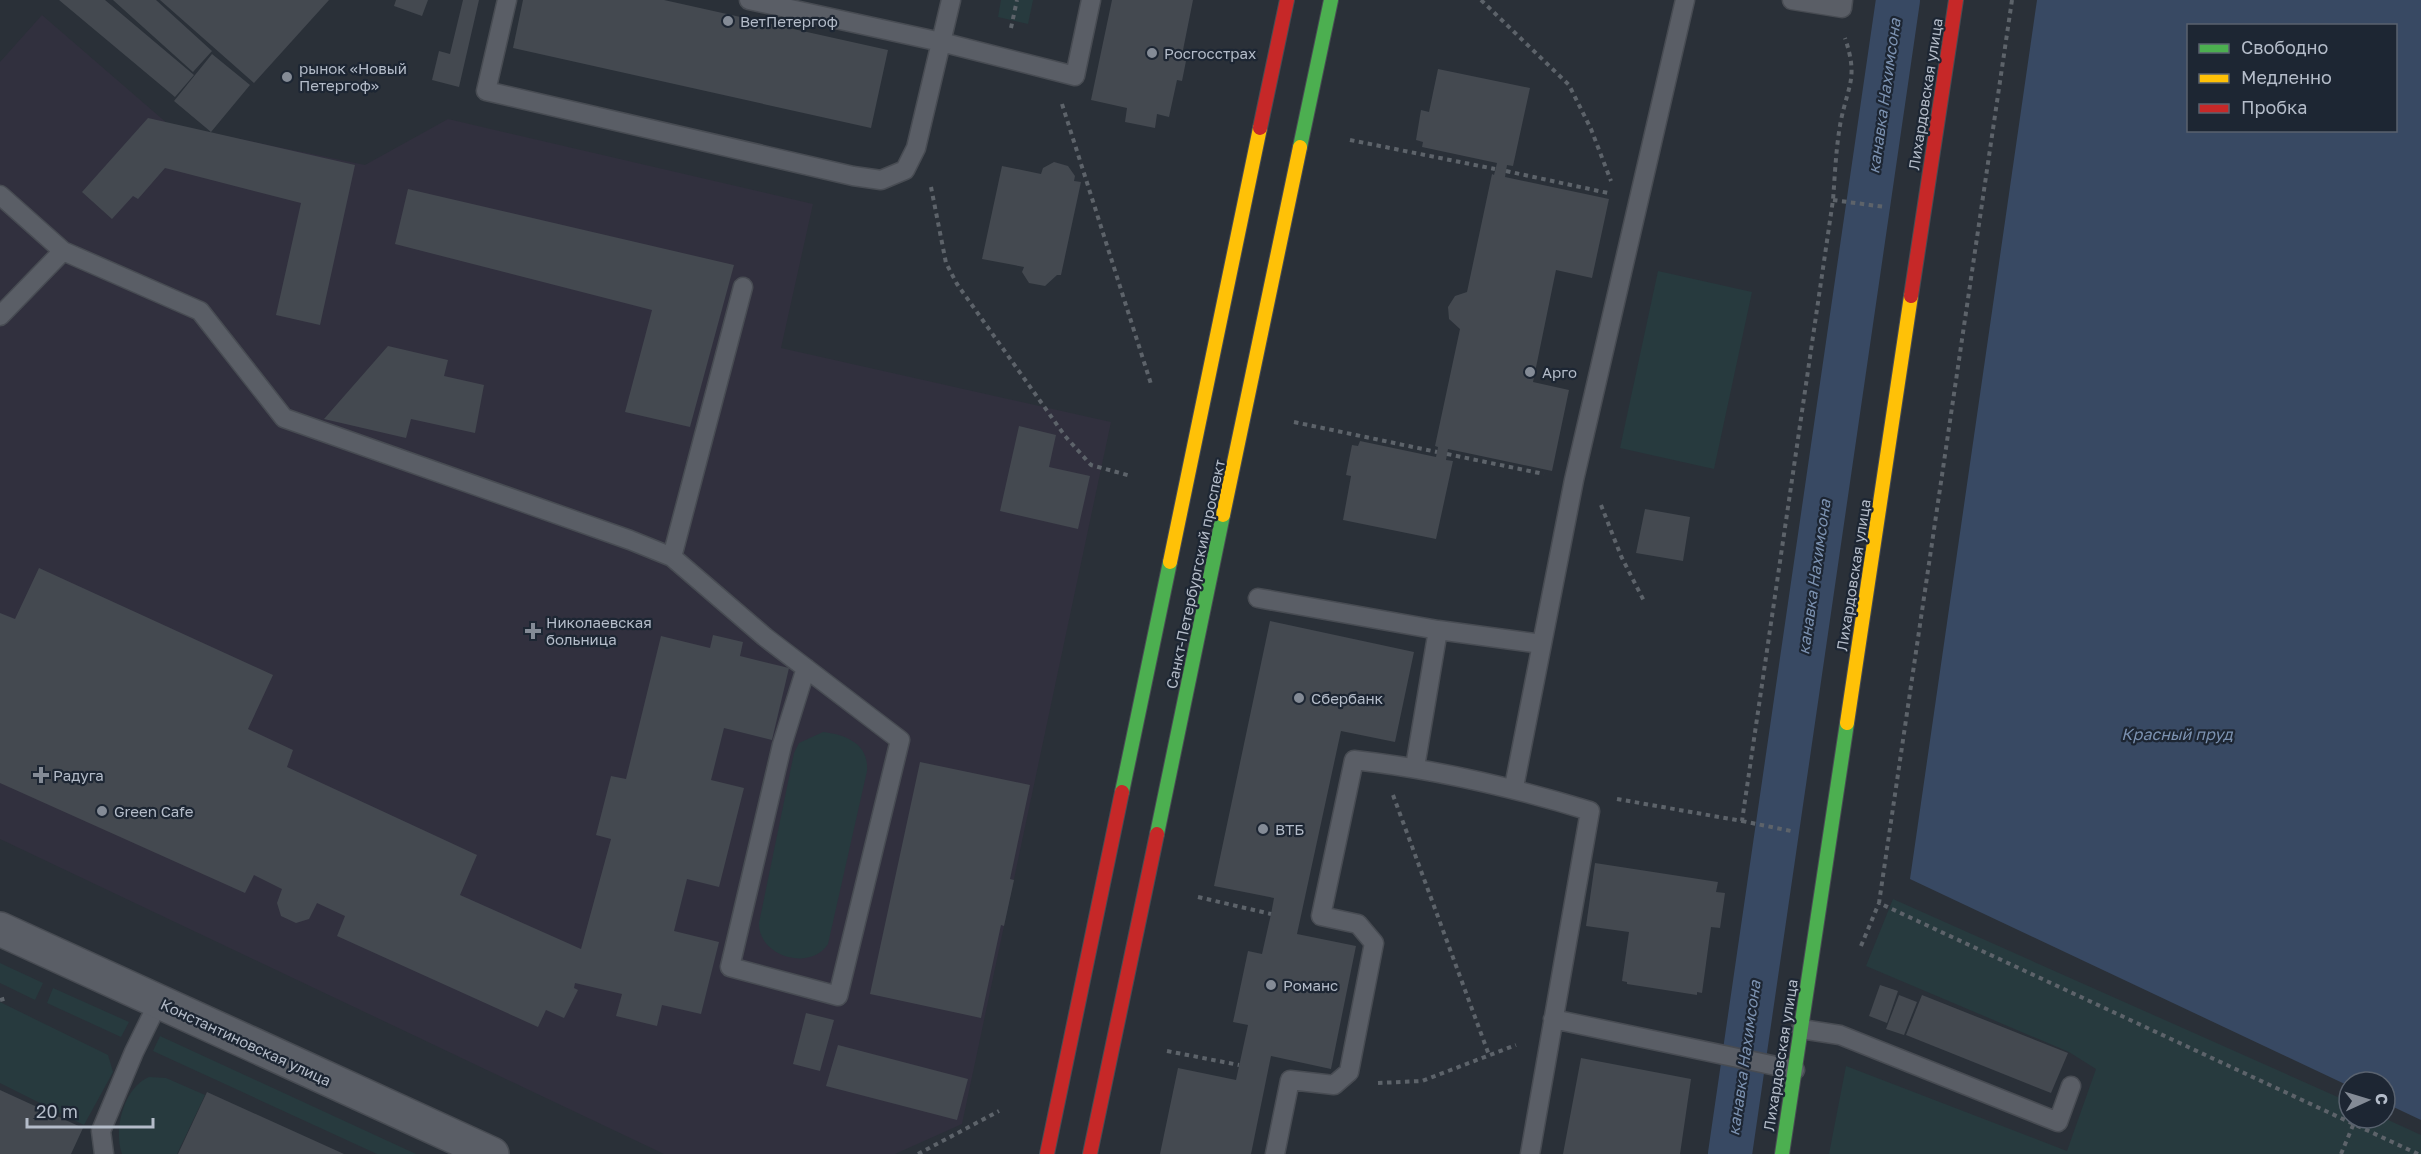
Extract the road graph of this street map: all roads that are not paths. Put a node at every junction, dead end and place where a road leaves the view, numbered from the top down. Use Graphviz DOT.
graph roads {
  1 [pos="507,0"];
  2 [pos="749,0"];
  3 [pos="951,0"];
  4 [pos="1091,0"];
  5 [pos="1287,0"];
  6 [pos="1331,0"];
  7 [pos="1685,0"];
  8 [pos="1792,0"];
  9 [pos="1956,0"];
  10 [pos="1839,3"];
  11 [pos="940,42"];
  12 [pos="0,195"];
  13 [pos="63,251"];
  14 [pos="743,287"];
  15 [pos="0,316"];
  16 [pos="672,557"];
  17 [pos="1258,598"];
  18 [pos="1438,630"];
  19 [pos="1542,644"];
  20 [pos="806,668"];
  21 [pos="1414,767"];
  22 [pos="1514,787"];
  23 [pos="0,929"];
  24 [pos="159,1002"];
  25 [pos="1552,1025"];
  26 [pos="1801,1029"];
  27 [pos="1795,1070"];
  28 [pos="2071,1086"];
  29 [pos="104,1154"];
  30 [pos="492,1154"];
  31 [pos="1047,1154"];
  32 [pos="1090,1154"];
  33 [pos="1275,1154"];
  34 [pos="1530,1154"];
  35 [pos="1782,1154"];
  1 -- 11 [label="lane"];
  2 -- 11 [label="lane"];
  3 -- 11 [label="lane"];
  4 -- 11 [label="lane"];
  5 -- 31 [label="main road, Санкт-Петербургский проспект"];
  6 -- 32 [label="main road, Санкт-Петербургский проспект"];
  7 -- 19 [label="lane"];
  8 -- 10 [label="lane"];
  9 -- 26 [label="main road, Лихардовская улица"];
  12 -- 13 [label="lane"];
  13 -- 15 [label="lane"];
  13 -- 16 [label="lane"];
  14 -- 16 [label="lane"];
  16 -- 20 [label="lane"];
  17 -- 18 [label="lane"];
  18 -- 19 [label="lane"];
  18 -- 21 [label="lane"];
  19 -- 22 [label="lane"];
  20 -- 20 [label="lane"];
  21 -- 22 [label="lane"];
  21 -- 33 [label="lane"];
  22 -- 25 [label="lane"];
  23 -- 24 [label="street, Константиновская улица"];
  24 -- 29 [label="lane"];
  24 -- 30 [label="street, Константиновская улица"];
  25 -- 27 [label="lane"];
  25 -- 34 [label="lane"];
  26 -- 27 [label="main road, Лихардовская улица"];
  26 -- 28 [label="lane"];
  27 -- 35 [label="main road, Лихардовская улица"];
}
